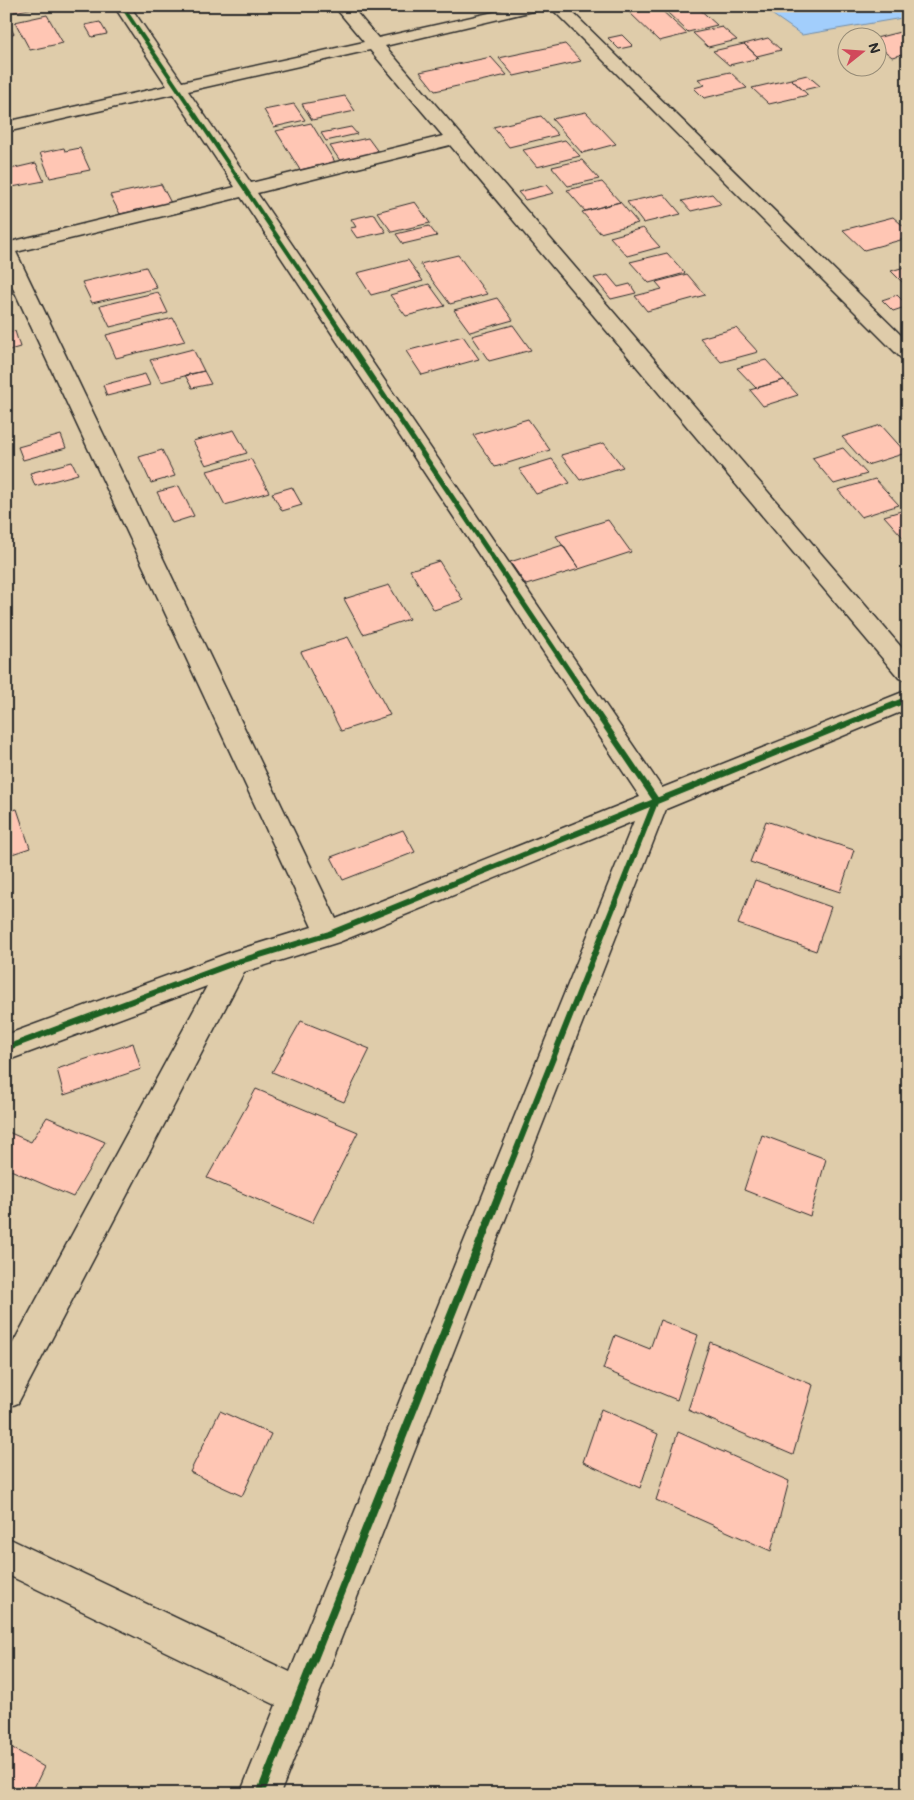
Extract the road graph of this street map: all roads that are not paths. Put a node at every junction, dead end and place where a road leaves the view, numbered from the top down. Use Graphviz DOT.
graph roads {
  1 [pos="122,6"];
  2 [pos="342,6"];
  3 [pos="542,6"];
  4 [pos="557,6"];
  5 [pos="374,44"];
  6 [pos="177,88"];
  7 [pos="6,127"];
  8 [pos="453,139"];
  9 [pos="246,190"];
  10 [pos="6,250"];
  11 [pos="908,354"];
  12 [pos="908,672"];
  13 [pos="908,699"];
  14 [pos="656,800"];
  15 [pos="329,934"];
  16 [pos="234,963"];
  17 [pos="6,1048"];
  18 [pos="6,1391"];
  19 [pos="6,1555"];
  20 [pos="299,1696"];
  21 [pos="260,1794"];
  1 -- 6 [label="street"];
  2 -- 5 [label="street"];
  3 -- 5 [label="street"];
  4 -- 11 [label="street"];
  5 -- 6 [label="street"];
  5 -- 8 [label="street"];
  6 -- 7 [label="street"];
  6 -- 9 [label="street"];
  8 -- 9 [label="street"];
  8 -- 12 [label="street"];
  9 -- 10 [label="street"];
  9 -- 14 [label="street"];
  10 -- 15 [label="street"];
  13 -- 14 [label="street"];
  14 -- 15 [label="street"];
  14 -- 20 [label="street"];
  15 -- 16 [label="street"];
  16 -- 17 [label="street"];
  16 -- 18 [label="street"];
  19 -- 20 [label="street"];
  20 -- 21 [label="street"];
}
